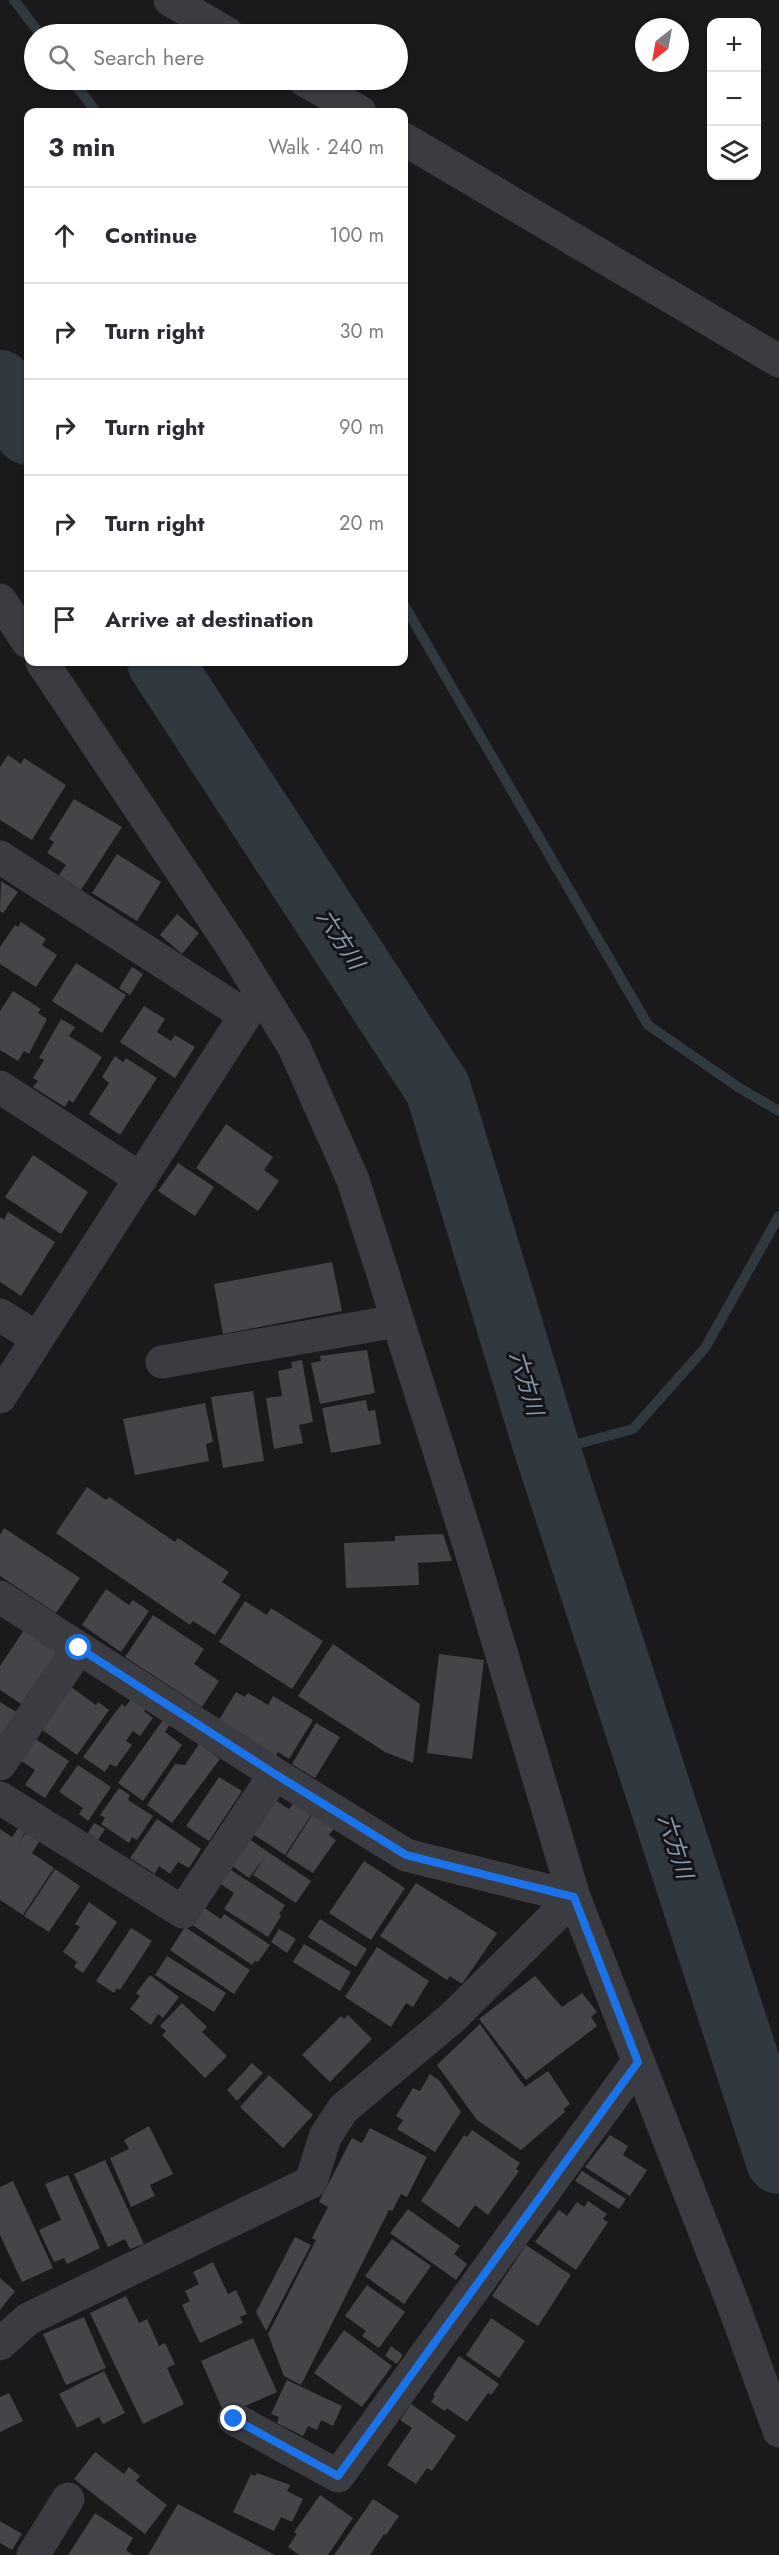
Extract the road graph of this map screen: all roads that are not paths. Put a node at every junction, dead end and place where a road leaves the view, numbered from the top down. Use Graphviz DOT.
graph roads {
  1 [pos="170,0"];
  2 [pos="211,24"];
  3 [pos="322,90"];
  4 [pos="353,108"];
  5 [pos="408,140"];
  6 [pos="779,361"];
  7 [pos="0,600"];
  8 [pos="0,632"];
  9 [pos="24,636"];
  10 [pos="24,647"];
  11 [pos="45,666"];
  12 [pos="0,857"];
  13 [pos="252,1004"];
  14 [pos="0,1087"];
  15 [pos="141,1179"];
  16 [pos="0,1314"];
  17 [pos="397,1321"];
  18 [pos="37,1338"];
  19 [pos="162,1362"];
  20 [pos="0,1397"];
  21 [pos="0,1597"];
  22 [pos="79,1648"];
  23 [pos="0,1764"];
  24 [pos="275,1774"];
  25 [pos="0,1798"];
  26 [pos="574,1897"];
  27 [pos="638,2062"];
  28 [pos="0,2344"];
  29 [pos="234,2419"];
  30 [pos="779,2431"];
  31 [pos="68,2499"];
  32 [pos="33,2555"];
  1 -- 2 [label="street"];
  3 -- 4 [label="street"];
  5 -- 6 [label="street"];
  7 -- 9 [label="street"];
  8 -- 10 [label="street"];
  11 -- 13 [label="street"];
  12 -- 13 [label="street"];
  13 -- 15 [label="street"];
  13 -- 17 [label="street"];
  14 -- 15 [label="street"];
  15 -- 18 [label="street"];
  16 -- 18 [label="street"];
  17 -- 19 [label="street"];
  17 -- 26 [label="street"];
  18 -- 20 [label="street"];
  21 -- 22 [label="street"];
  22 -- 23 [label="street"];
  22 -- 24 [label="street"];
  24 -- 25 [label="street"];
  24 -- 26 [label="street"];
  26 -- 27 [label="street"];
  26 -- 28 [label="street"];
  27 -- 29 [label="street"];
  27 -- 30 [label="street"];
  31 -- 32 [label="street"];
}
